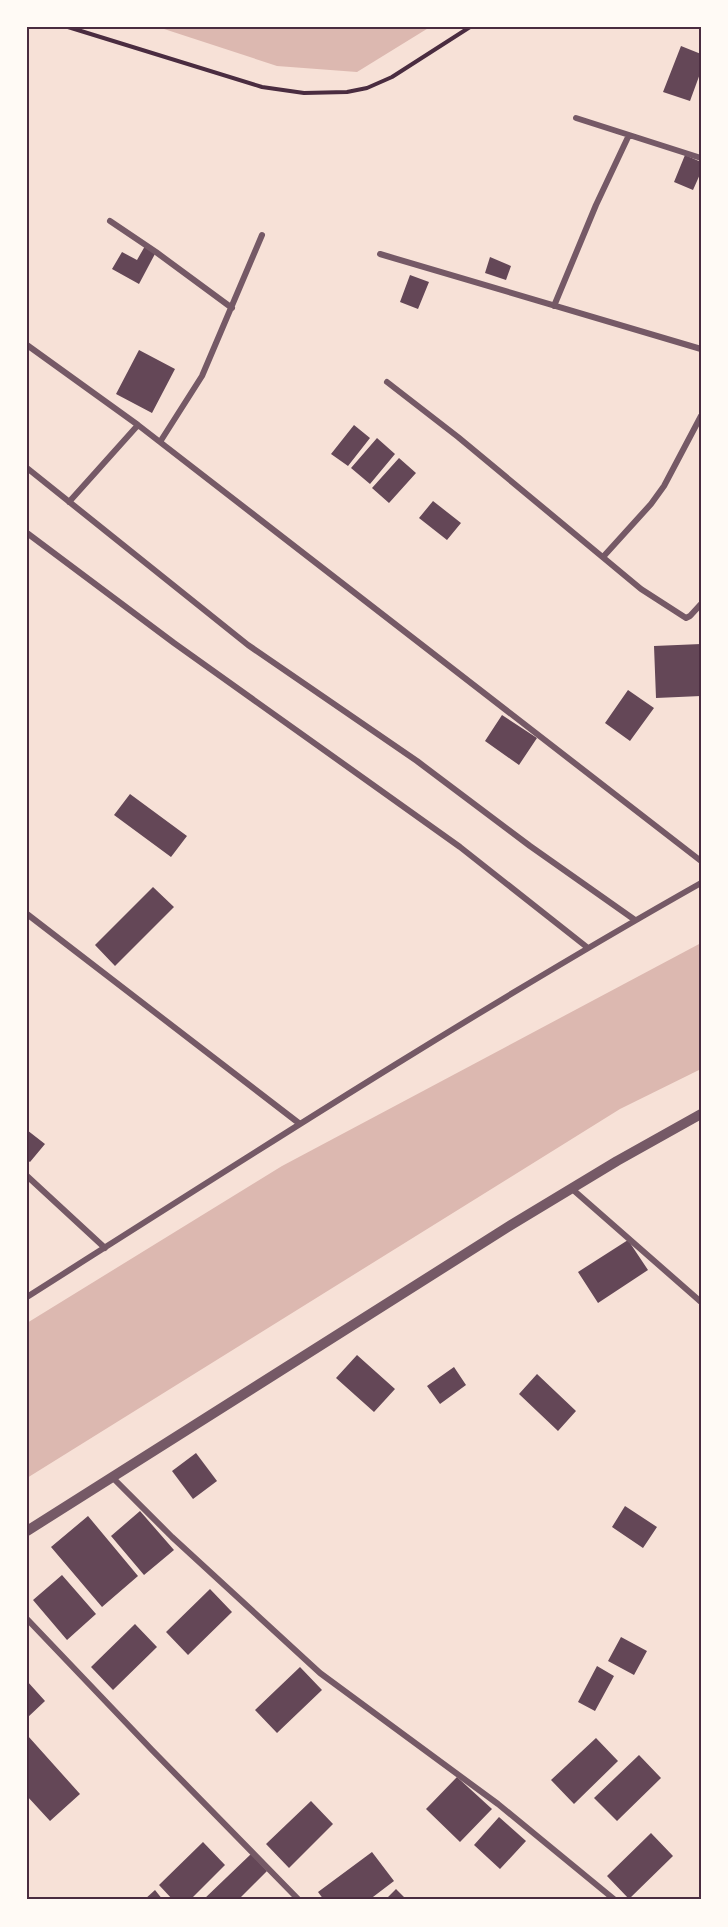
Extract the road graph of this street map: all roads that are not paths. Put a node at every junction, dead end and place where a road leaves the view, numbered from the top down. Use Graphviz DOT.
graph roads {
  1 [pos="576,118"];
  2 [pos="629,135"];
  3 [pos="701,158"];
  4 [pos="110,221"];
  5 [pos="262,235"];
  6 [pos="380,254"];
  7 [pos="554,306"];
  8 [pos="232,308"];
  9 [pos="27,345"];
  10 [pos="701,349"];
  11 [pos="387,382"];
  12 [pos="701,416"];
  13 [pos="138,425"];
  14 [pos="160,442"];
  15 [pos="27,468"];
  16 [pos="69,502"];
  17 [pos="27,533"];
  18 [pos="603,557"];
  19 [pos="701,604"];
  20 [pos="701,861"];
  21 [pos="701,883"];
  22 [pos="27,914"];
  23 [pos="635,920"];
  24 [pos="588,948"];
  25 [pos="701,1114"];
  26 [pos="300,1124"];
  27 [pos="27,1176"];
  28 [pos="572,1188"];
  29 [pos="105,1248"];
  30 [pos="27,1297"];
  31 [pos="701,1302"];
  32 [pos="112,1478"];
  33 [pos="27,1531"];
  34 [pos="27,1619"];
  35 [pos="299,1900"];
  36 [pos="615,1900"];
  1 -- 2 [label="street"];
  2 -- 3 [label="street"];
  2 -- 7 [label="street"];
  4 -- 8 [label="street"];
  5 -- 8 [label="street"];
  6 -- 7 [label="street"];
  7 -- 10 [label="street"];
  8 -- 14 [label="street"];
  9 -- 13 [label="street"];
  11 -- 18 [label="street"];
  12 -- 18 [label="street"];
  13 -- 14 [label="street"];
  13 -- 16 [label="street"];
  14 -- 20 [label="street"];
  15 -- 16 [label="street"];
  16 -- 23 [label="street"];
  17 -- 24 [label="street"];
  18 -- 19 [label="street"];
  21 -- 23 [label="street"];
  22 -- 26 [label="street"];
  23 -- 24 [label="street"];
  24 -- 26 [label="street"];
  25 -- 28 [label="street"];
  26 -- 29 [label="street"];
  27 -- 29 [label="street"];
  28 -- 31 [label="street"];
  28 -- 32 [label="street"];
  29 -- 30 [label="street"];
  32 -- 33 [label="street"];
  32 -- 36 [label="street"];
  34 -- 35 [label="street"];
}
